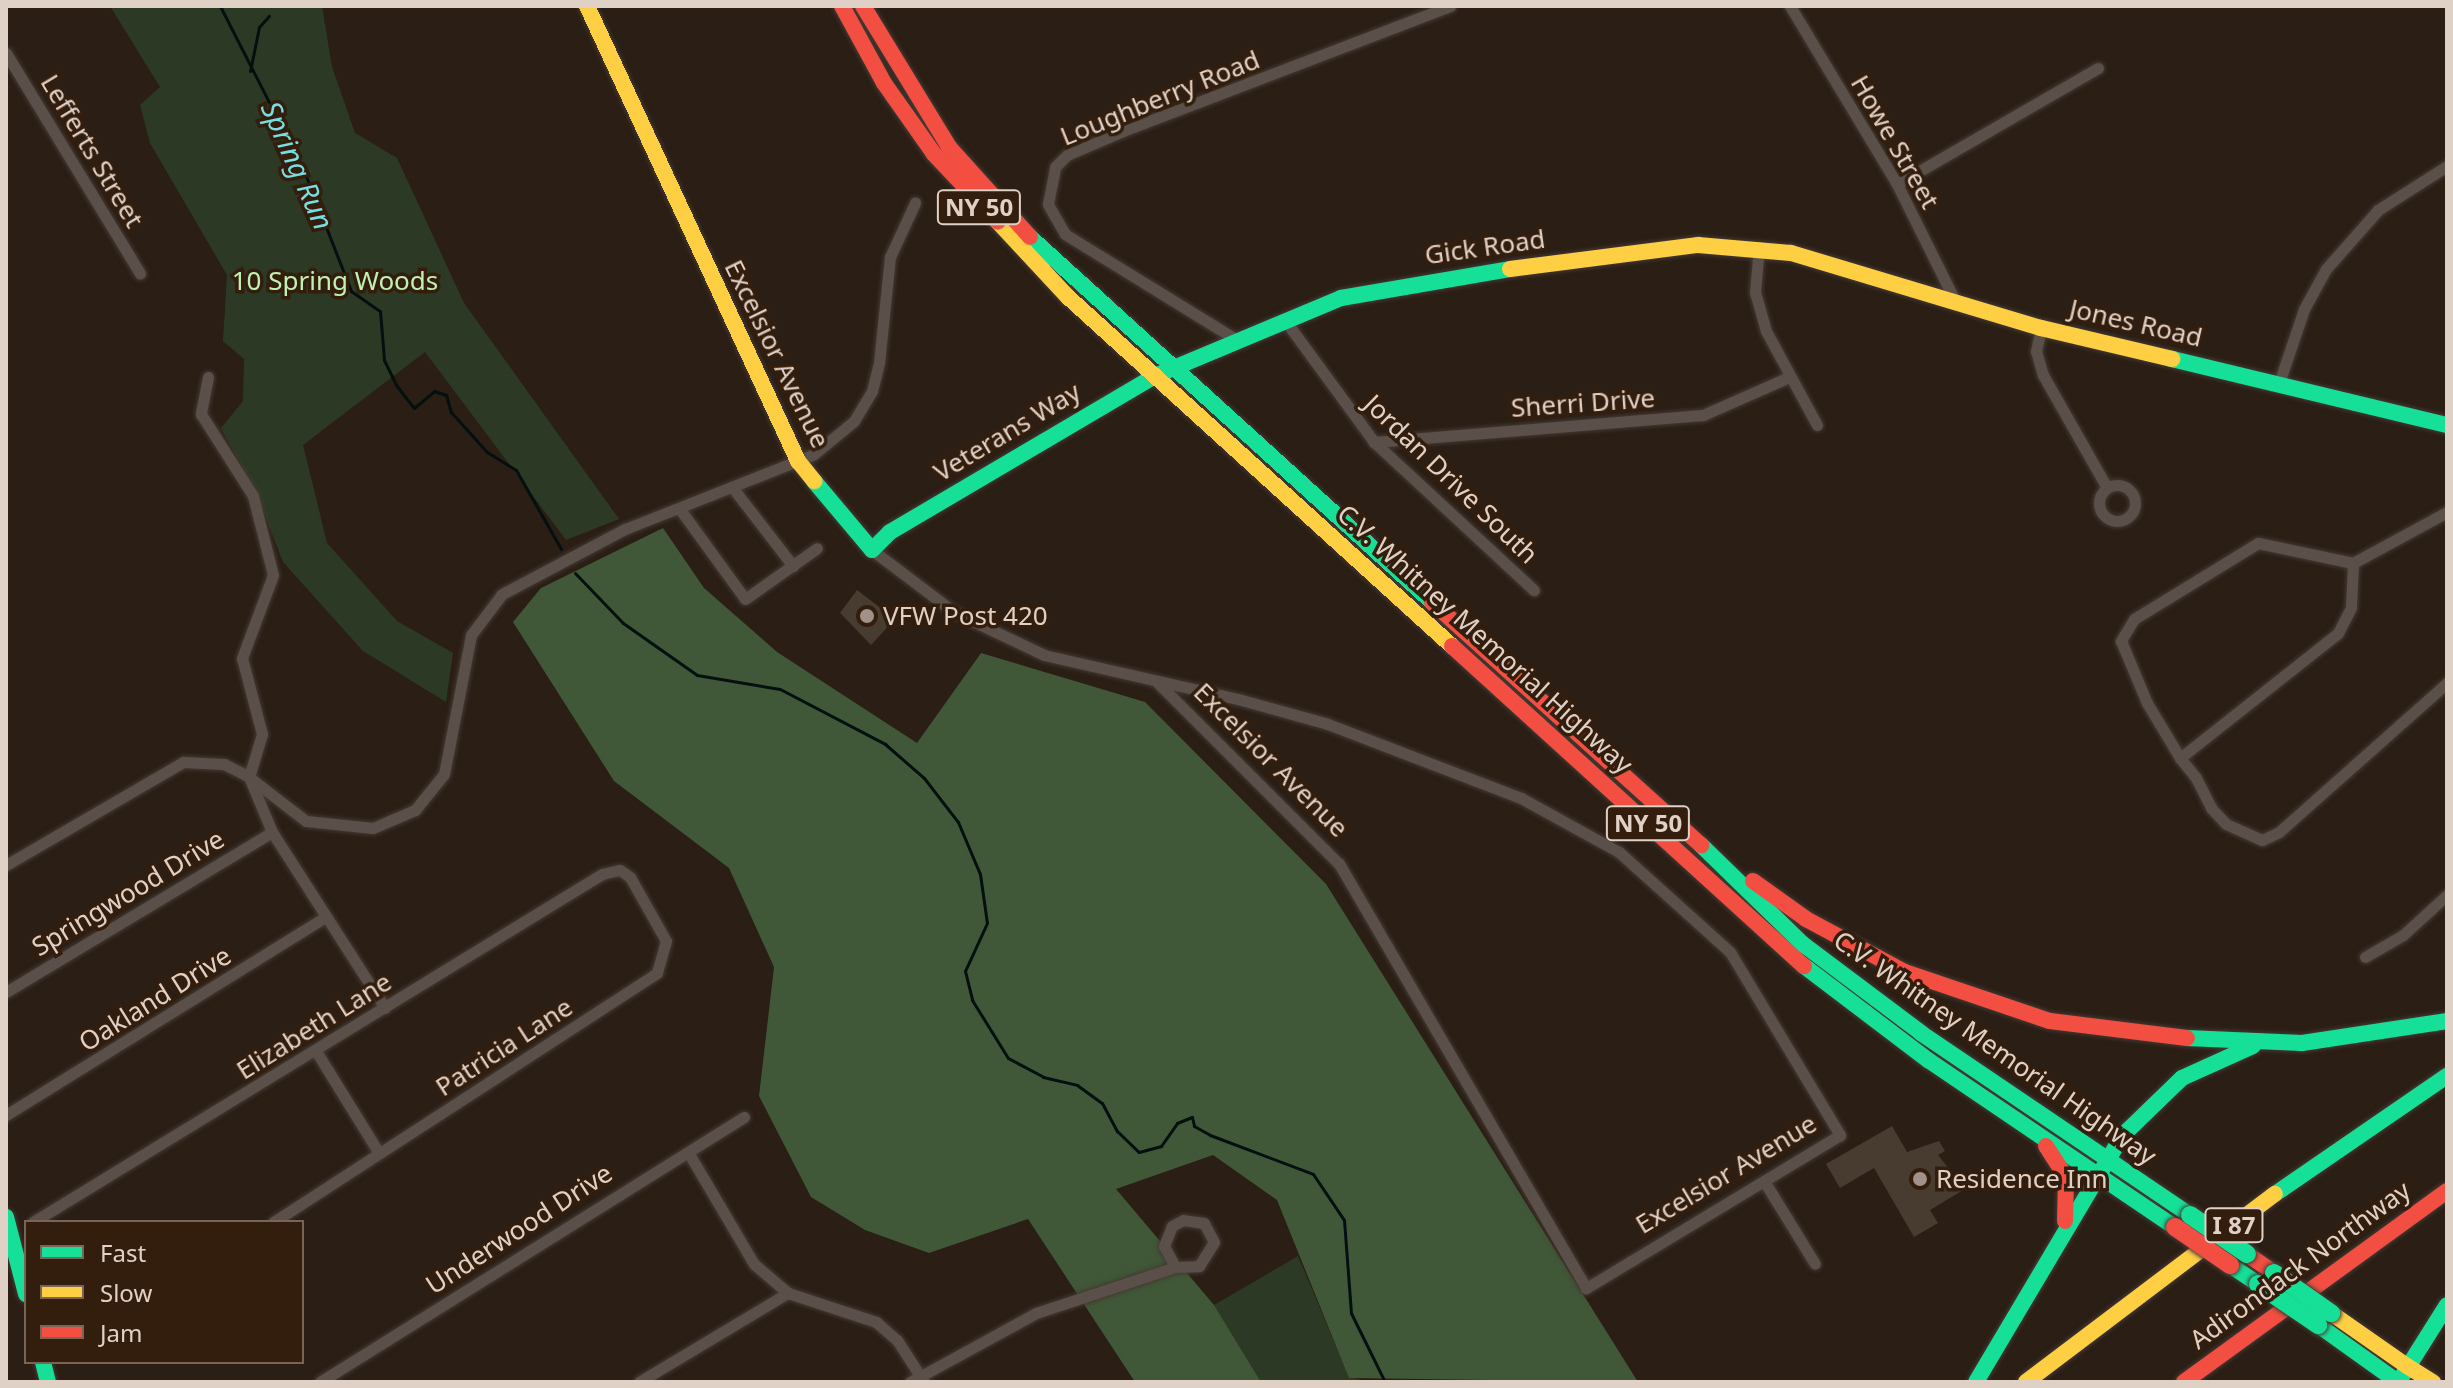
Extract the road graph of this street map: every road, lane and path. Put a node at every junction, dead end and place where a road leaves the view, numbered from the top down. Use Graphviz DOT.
graph roads {
  1 [pos="587,6"];
  2 [pos="842,6"];
  3 [pos="863,6"];
  4 [pos="1450,6"];
  5 [pos="1790,6"];
  6 [pos="6,53"];
  7 [pos="2098,68"];
  8 [pos="2447,166"];
  9 [pos="1897,184"];
  10 [pos="915,203"];
  11 [pos="1759,247"];
  12 [pos="1816,260"];
  13 [pos="140,273"];
  14 [pos="1956,303"];
  15 [pos="1284,319"];
  16 [pos="2041,328"];
  17 [pos="1237,340"];
  18 [pos="1166,372"];
  19 [pos="208,377"];
  20 [pos="1787,378"];
  21 [pos="2279,383"];
  22 [pos="1817,425"];
  23 [pos="2447,425"];
  24 [pos="1374,442"];
  25 [pos="798,461"];
  26 [pos="2105,484"];
  27 [pos="732,487"];
  28 [pos="679,508"];
  29 [pos="2447,512"];
  30 [pos="817,548"];
  31 [pos="872,550"];
  32 [pos="2353,563"];
  33 [pos="793,566"];
  34 [pos="1534,590"];
  35 [pos="1157,682"];
  36 [pos="2447,683"];
  37 [pos="2180,758"];
  38 [pos="249,777"];
  39 [pos="1670,815"];
  40 [pos="272,832"];
  41 [pos="6,865"];
  42 [pos="620,870"];
  43 [pos="2447,895"];
  44 [pos="325,917"];
  45 [pos="2365,957"];
  46 [pos="6,992"];
  47 [pos="385,1008"];
  48 [pos="2447,1021"];
  49 [pos="2262,1042"];
  50 [pos="316,1051"];
  51 [pos="2447,1076"];
  52 [pos="6,1115"];
  53 [pos="744,1117"];
  54 [pos="2035,1133"];
  55 [pos="688,1152"];
  56 [pos="379,1153"];
  57 [pos="2101,1167"];
  58 [pos="1764,1181"];
  59 [pos="2447,1191"];
  60 [pos="36,1220"];
  61 [pos="276,1220"];
  62 [pos="2183,1221"];
  63 [pos="14,1224"];
  64 [pos="2060,1242"];
  65 [pos="12,1264"];
  66 [pos="1815,1264"];
  67 [pos="1169,1270"];
  68 [pos="24,1290"];
  69 [pos="788,1293"];
  70 [pos="2447,1305"];
  71 [pos="2324,1319"];
  72 [pos="2401,1377"];
  73 [pos="918,1380"];
  74 [pos="320,1382"];
  75 [pos="639,1382"];
  76 [pos="1976,1382"];
  77 [pos="2026,1382"];
  78 [pos="2184,1382"];
  79 [pos="2433,1382"];
  1 -- 25 [label="main road, Excelsior Avenue"];
  2 -- 18 [label="main road, C.V. Whitney Memorial Highway / NY 50"];
  3 -- 18 [label="main road, C.V. Whitney Memorial Highway / NY 50"];
  4 -- 17 [label="street, Loughberry Road"];
  5 -- 9 [label="street, Howe Street"];
  6 -- 13 [label="street, Lefferts Street"];
  7 -- 9 [label="street"];
  8 -- 21 [label="street"];
  9 -- 14 [label="street, Howe Street"];
  10 -- 25 [label="street"];
  11 -- 12 [label="main road, Gick Road"];
  11 -- 15 [label="main road, Gick Road"];
  11 -- 20 [label="street"];
  12 -- 14 [label="main road, Jones Road"];
  14 -- 16 [label="main road, Jones Road"];
  15 -- 17 [label="main road, Gick Road"];
  15 -- 24 [label="street, Jordan Drive South"];
  16 -- 21 [label="main road, Jones Road"];
  16 -- 26 [label="street"];
  17 -- 18 [label="main road, Gick Road"];
  18 -- 31 [label="main road, Veterans Way"];
  18 -- 39 [label="main road, C.V. Whitney Memorial Highway / NY 50"];
  18 -- 54 [label="main road, C.V. Whitney Memorial Highway / NY 50"];
  19 -- 38 [label="street"];
  20 -- 22 [label="street"];
  20 -- 24 [label="street, Sherri Drive"];
  21 -- 23 [label="main road, Jones Road"];
  24 -- 34 [label="street, Jordan Drive South"];
  25 -- 27 [label="street"];
  25 -- 31 [label="main road, Excelsior Avenue"];
  27 -- 28 [label="street"];
  27 -- 33 [label="street"];
  28 -- 33 [label="street"];
  28 -- 38 [label="street"];
  29 -- 32 [label="street"];
  30 -- 33 [label="street"];
  31 -- 35 [label="street, Excelsior Avenue"];
  32 -- 37 [label="street"];
  32 -- 37 [label="street"];
  35 -- 58 [label="street, Excelsior Avenue"];
  35 -- 58 [label="street, Excelsior Avenue"];
  36 -- 37 [label="street"];
  38 -- 40 [label="street"];
  38 -- 41 [label="street"];
  39 -- 49 [label="main road"];
  39 -- 57 [label="main road, C.V. Whitney Memorial Highway / NY 50"];
  40 -- 44 [label="street"];
  40 -- 46 [label="street, Springwood Drive"];
  42 -- 47 [label="street, Elizabeth Lane"];
  42 -- 56 [label="street, Patricia Lane"];
  43 -- 45 [label="street"];
  44 -- 47 [label="street"];
  44 -- 52 [label="street, Oakland Drive"];
  47 -- 50 [label="street, Elizabeth Lane"];
  48 -- 49 [label="main road"];
  49 -- 57 [label="main road"];
  50 -- 56 [label="street"];
  50 -- 60 [label="street, Elizabeth Lane"];
  51 -- 77 [label="main road, I 87"];
  53 -- 55 [label="street, Underwood Drive"];
  54 -- 57 [label="main road, C.V. Whitney Memorial Highway / NY 50"];
  54 -- 64 [label="main road"];
  55 -- 69 [label="street"];
  55 -- 74 [label="street, Underwood Drive"];
  56 -- 61 [label="street, Patricia Lane"];
  57 -- 62 [label="main road, C.V. Whitney Memorial Highway / NY 50"];
  57 -- 64 [label="main road"];
  58 -- 66 [label="street"];
  59 -- 78 [label="main road, Adirondack Northway"];
  62 -- 71 [label="main road, NY 50, bridge"];
  62 -- 71 [label="main road, NY 50, bridge"];
  63 -- 65 [label="main road"];
  64 -- 76 [label="main road"];
  65 -- 68 [label="main road"];
  67 -- 67 [label="street"];
  67 -- 73 [label="street"];
  69 -- 73 [label="street"];
  69 -- 75 [label="street"];
  70 -- 72 [label="main road"];
  71 -- 72 [label="main road, NY 50"];
  72 -- 79 [label="main road, NY 50"];
}
